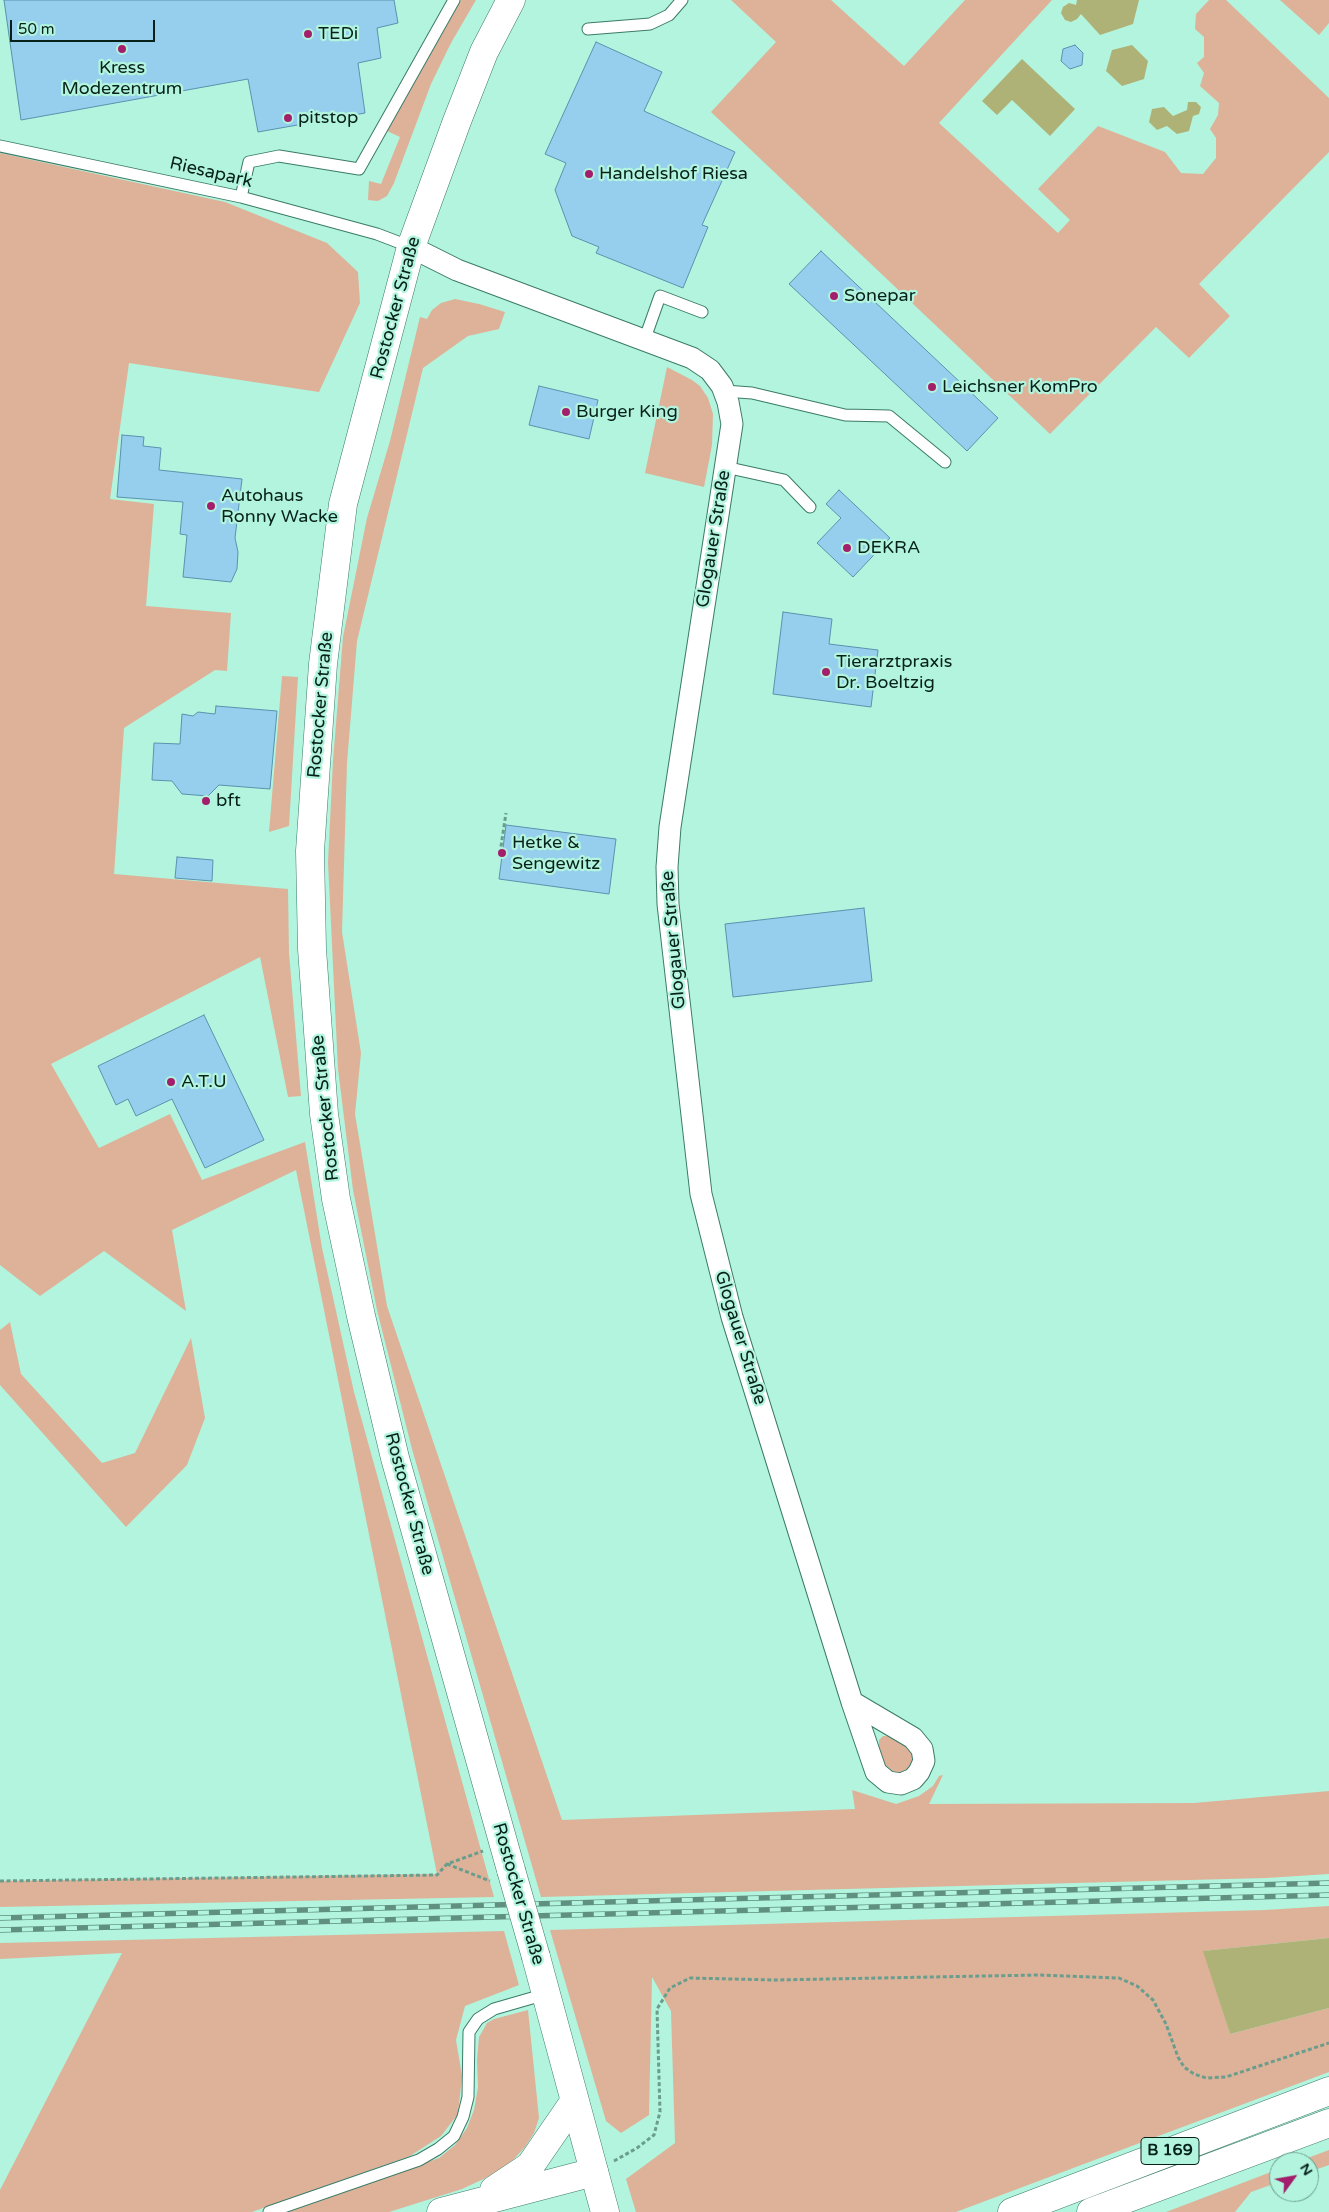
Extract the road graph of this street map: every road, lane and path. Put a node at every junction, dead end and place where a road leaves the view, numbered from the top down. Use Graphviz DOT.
graph roads {
  1 [pos="454,0"];
  2 [pos="511,0"];
  3 [pos="682,0"];
  4 [pos="588,29"];
  5 [pos="0,146"];
  6 [pos="241,197"];
  7 [pos="411,247"];
  8 [pos="702,312"];
  9 [pos="644,341"];
  10 [pos="724,391"];
  11 [pos="945,462"];
  12 [pos="724,467"];
  13 [pos="810,507"];
  14 [pos="506,813"];
  15 [pos="500,853"];
  16 [pos="852,1702"];
  17 [pos="486,1850"];
  18 [pos="447,1864"];
  19 [pos="502,1876"];
  20 [pos="0,1881"];
  21 [pos="546,1994"];
  22 [pos="1329,2043"];
  23 [pos="1329,2091"];
  24 [pos="574,2102"];
  25 [pos="1329,2123"];
  26 [pos="594,2172"];
  27 [pos="476,2203"];
  28 [pos="1094,2211"];
  29 [pos="269,2212"];
  30 [pos="441,2212"];
  31 [pos="606,2212"];
  32 [pos="1012,2212"];
  1 -- 6 [label="lane"];
  2 -- 7 [label="main road, Rostocker Straße"];
  3 -- 4 [label="lane"];
  5 -- 6 [label="lane, Riesapark"];
  6 -- 7 [label="lane, Riesapark"];
  7 -- 9 [label="street, Glogauer Straße"];
  7 -- 19 [label="main road, Rostocker Straße"];
  8 -- 9 [label="lane"];
  9 -- 10 [label="street, Glogauer Straße"];
  10 -- 11 [label="lane"];
  10 -- 12 [label="street, Glogauer Straße"];
  12 -- 13 [label="lane"];
  12 -- 16 [label="street, Glogauer Straße"];
  14 -- 15 [label="path"];
  17 -- 18 [label="path"];
  18 -- 19 [label="path"];
  18 -- 20 [label="path"];
  19 -- 21 [label="main road, Rostocker Straße, bridge"];
  21 -- 24 [label="main road, Rostocker Straße"];
  21 -- 29 [label="lane"];
  22 -- 26 [label="path"];
  23 -- 32 [label="main road, B 169"];
  24 -- 26 [label="main road, Rostocker Straße"];
  24 -- 27 [label="main road"];
  25 -- 28 [label="main road, B 169"];
  26 -- 27 [label="main road"];
  26 -- 31 [label="main road, Rostocker Straße"];
  27 -- 30 [label="main road"];
}
